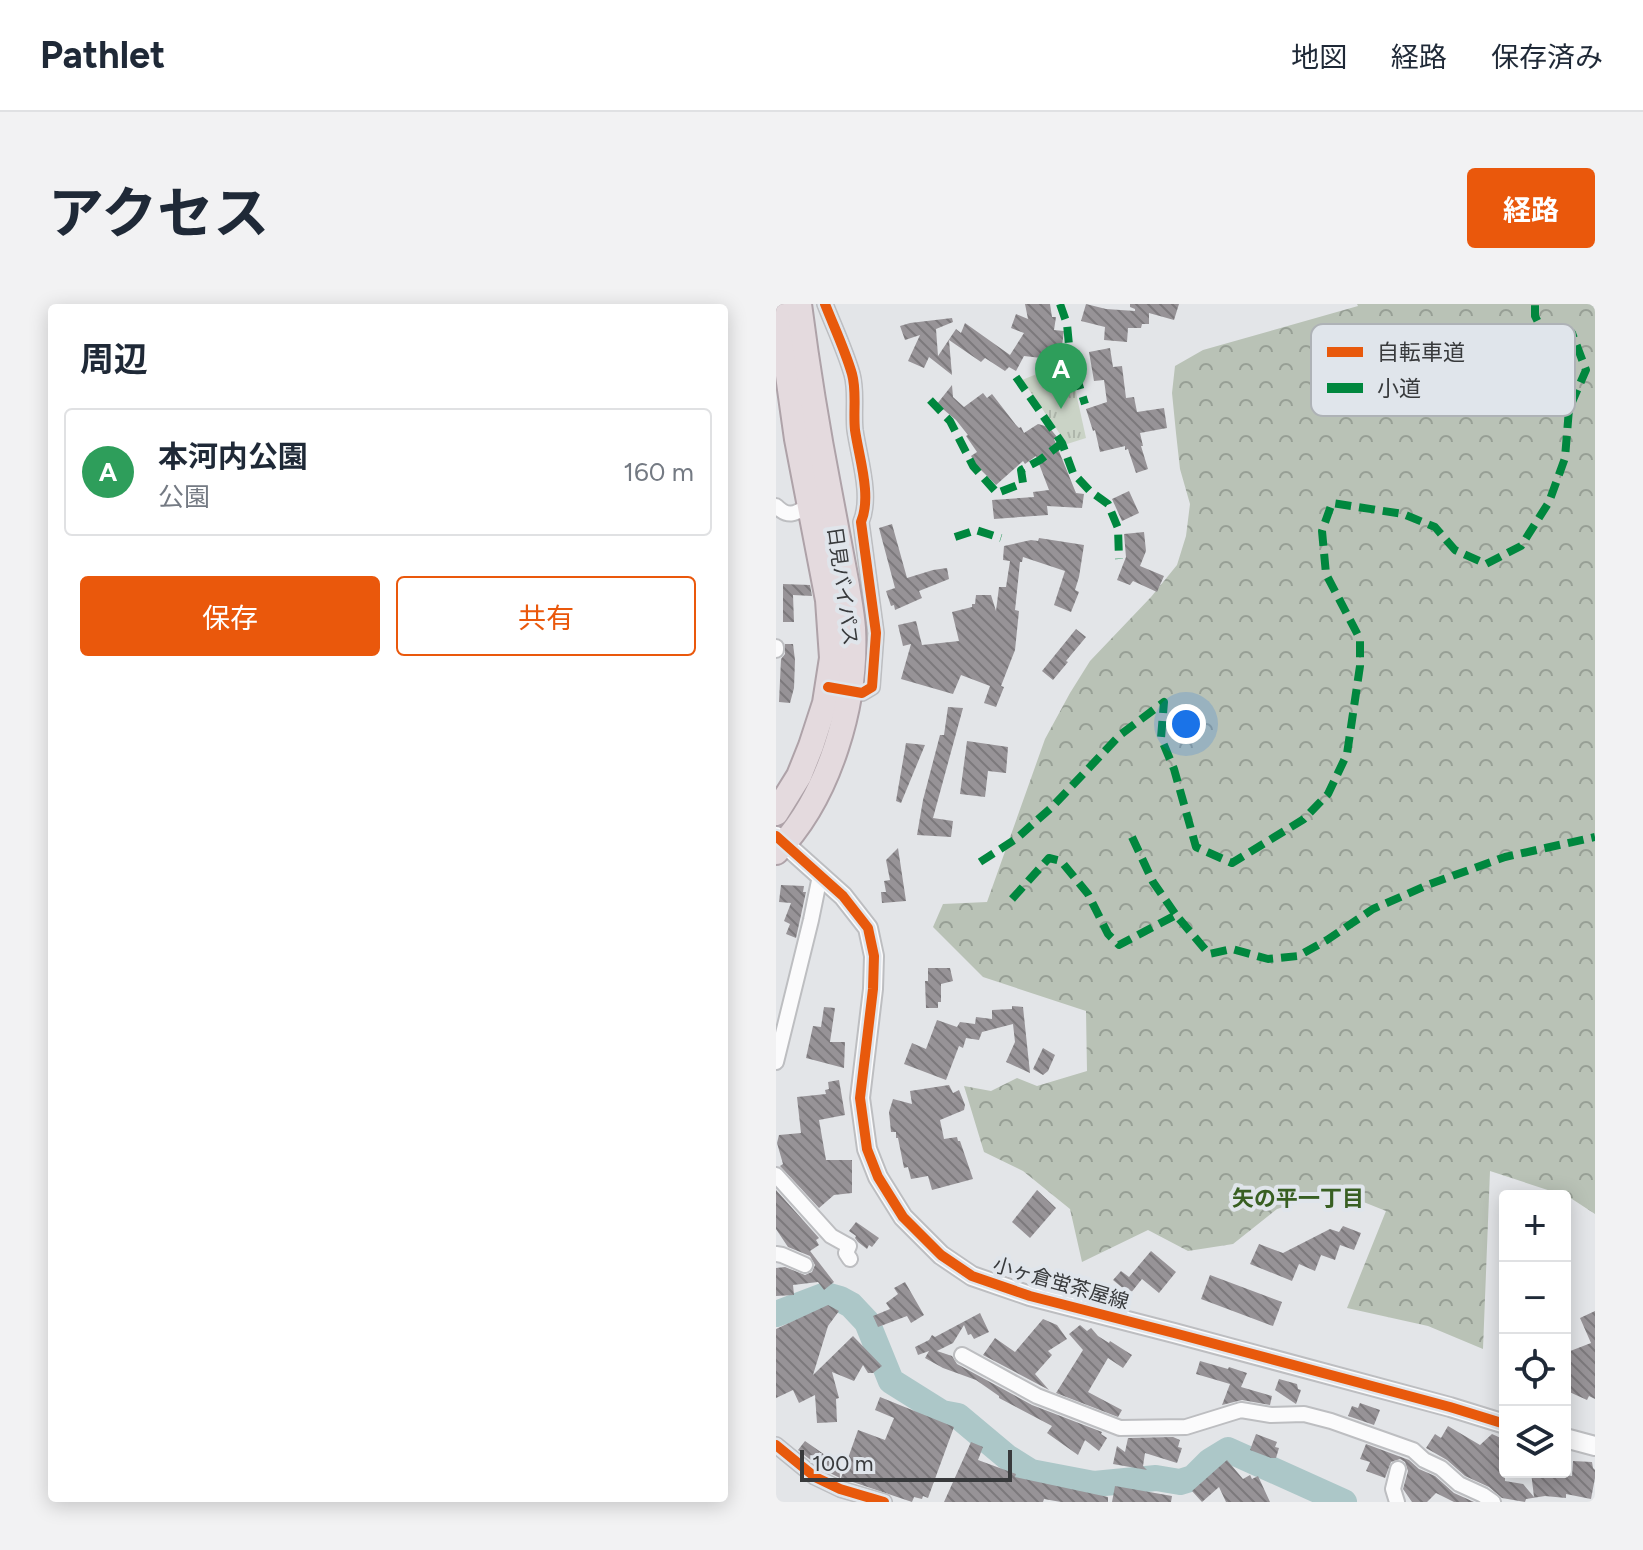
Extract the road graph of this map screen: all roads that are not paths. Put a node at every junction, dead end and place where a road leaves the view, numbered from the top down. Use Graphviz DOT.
graph roads {
  1 [pos="778,304"];
  2 [pos="799,304"];
  3 [pos="825,304"];
  4 [pos="828,487"];
  5 [pos="810,505"];
  6 [pos="776,506"];
  7 [pos="839,690"];
  8 [pos="776,813"];
  9 [pos="779,844"];
  10 [pos="820,876"];
  11 [pos="776,1062"];
  12 [pos="776,1175"];
  13 [pos="776,1254"];
  14 [pos="850,1259"];
  15 [pos="805,1265"];
  16 [pos="1037,1276"];
  17 [pos="1071,1286"];
  18 [pos="962,1355"];
  19 [pos="1499,1422"];
  20 [pos="1571,1440"];
  21 [pos="776,1445"];
  22 [pos="1595,1446"];
  23 [pos="1398,1469"];
  24 [pos="1395,1495"];
  25 [pos="854,1498"];
  26 [pos="884,1502"];
  27 [pos="1406,1502"];
  28 [pos="1493,1502"];
  1 -- 5 [label="highway, 日見バイパス"];
  2 -- 4 [label="highway, 日見バイパス"];
  3 -- 7 [label="street"];
  4 -- 5 [label="highway"];
  4 -- 7 [label="highway, 日見バイパス"];
  5 -- 6 [label="street"];
  5 -- 7 [label="highway, 日見バイパス"];
  7 -- 8 [label="highway, 日見バイパス"];
  7 -- 9 [label="highway, 日見バイパス"];
  9 -- 10 [label="street, 小ヶ倉蛍茶屋線"];
  10 -- 11 [label="street"];
  10 -- 19 [label="street, 小ヶ倉蛍茶屋線"];
  12 -- 14 [label="street"];
  13 -- 15 [label="street"];
  16 -- 17 [label="lane"];
  18 -- 28 [label="street"];
  20 -- 22 [label="street"];
  21 -- 25 [label="street"];
  23 -- 24 [label="street"];
  24 -- 27 [label="street"];
  25 -- 26 [label="street"];
}
